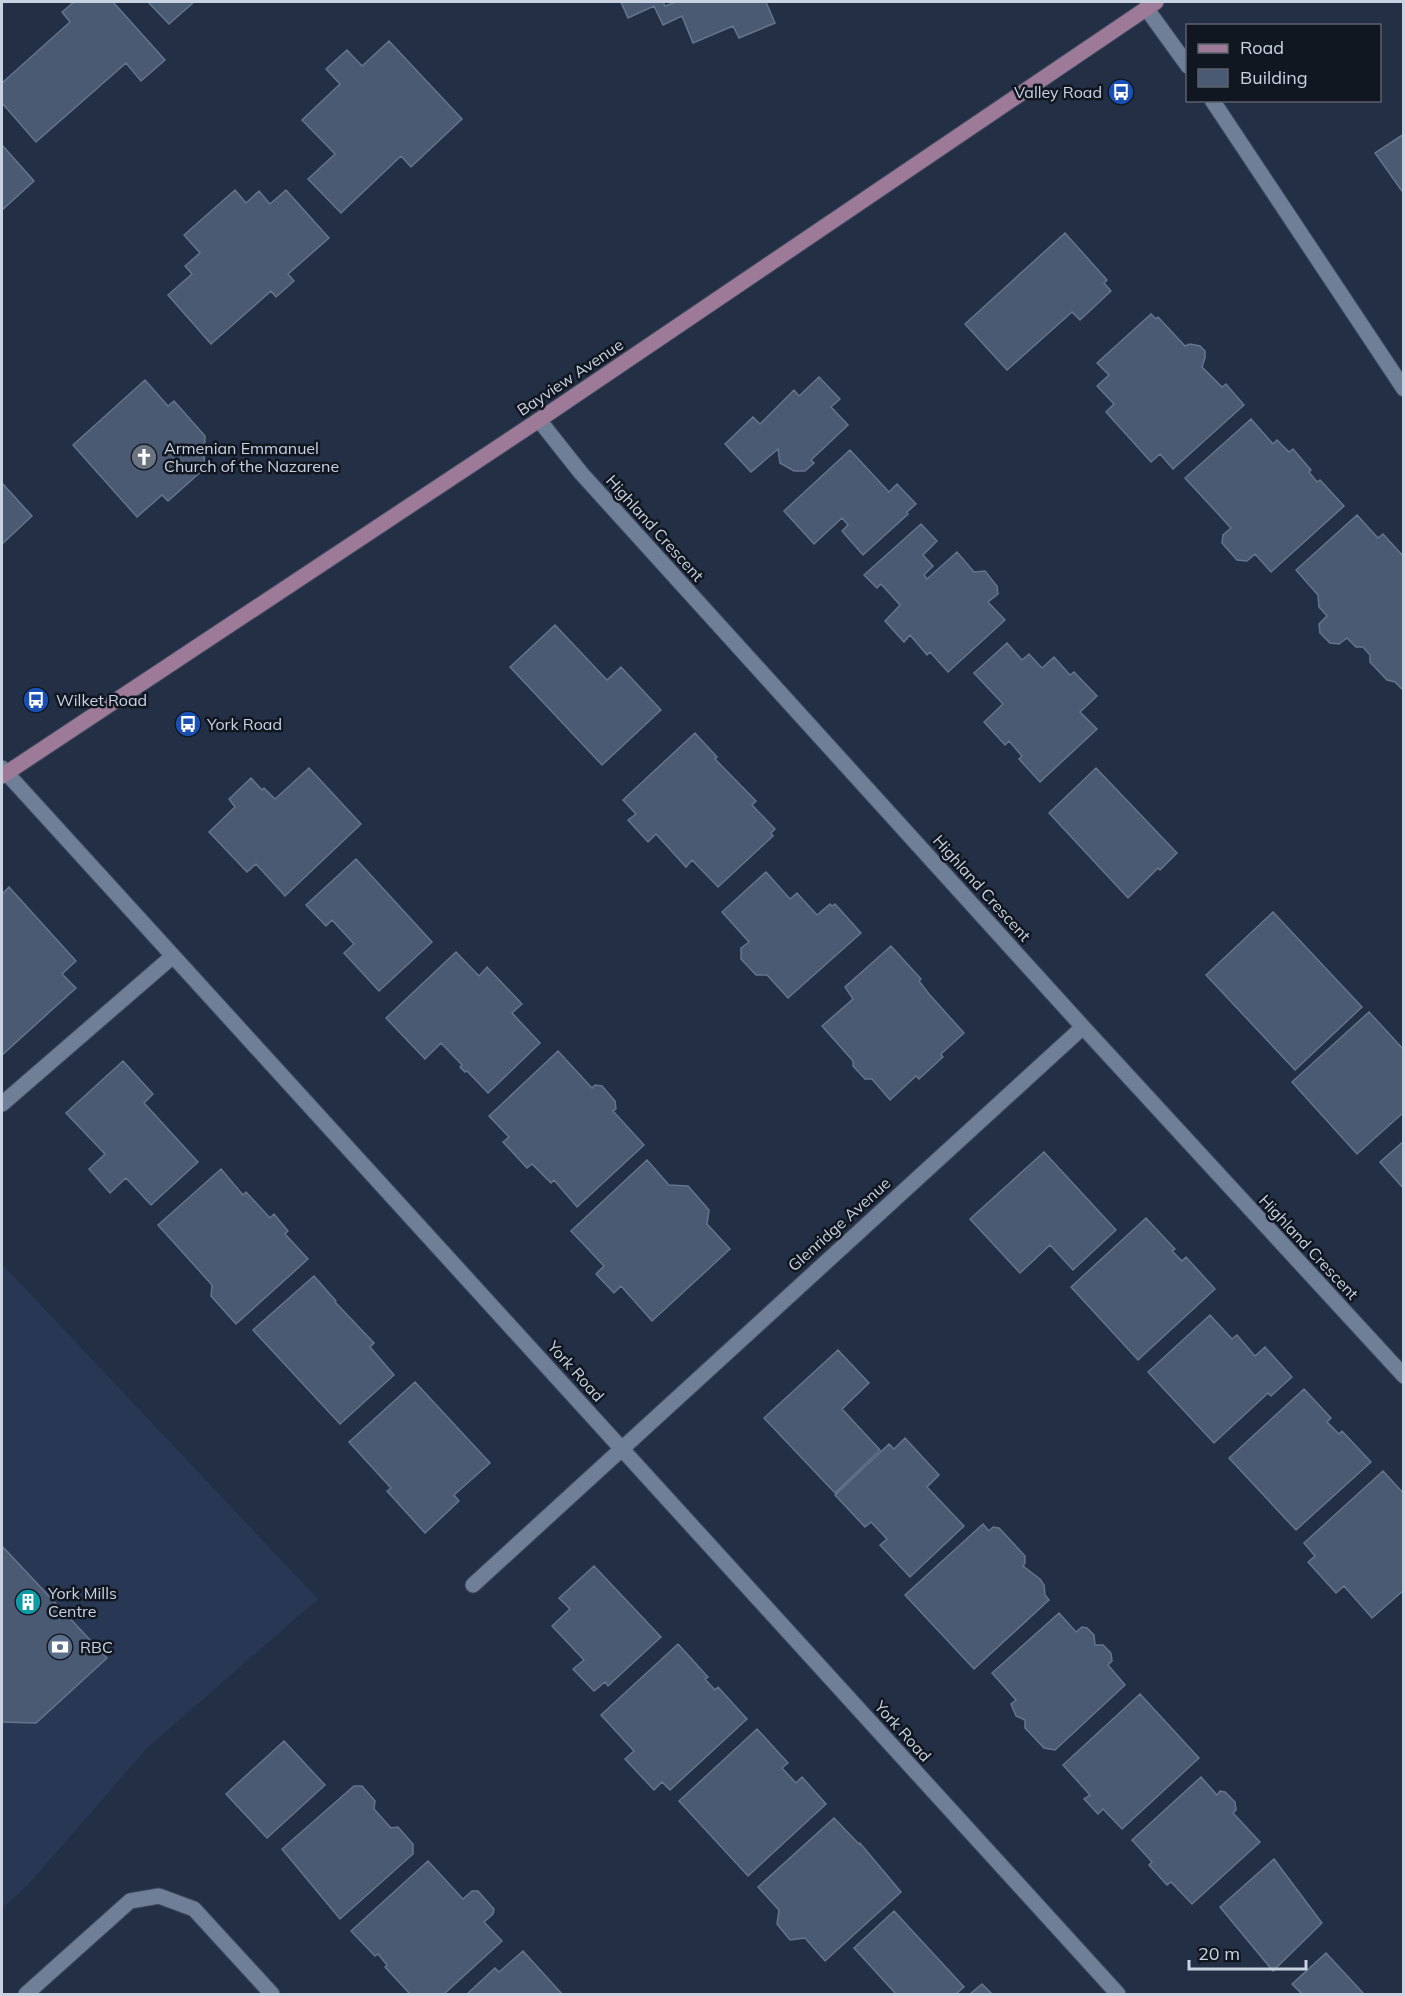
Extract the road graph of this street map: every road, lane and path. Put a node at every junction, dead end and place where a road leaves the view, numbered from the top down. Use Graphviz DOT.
graph roads {
  1 [pos="1151,5"];
  2 [pos="1186,63"];
  3 [pos="1213,102"];
  4 [pos="1404,389"];
  5 [pos="539,420"];
  6 [pos="3,772"];
  7 [pos="173,956"];
  8 [pos="1083,1027"];
  9 [pos="2,1104"];
  10 [pos="1404,1376"];
  11 [pos="620,1448"];
  12 [pos="472,1585"];
  13 [pos="26,1995"];
  14 [pos="272,1995"];
  15 [pos="1118,1995"];
  1 -- 2 [label="street"];
  1 -- 5 [label="main road, Bayview Avenue"];
  3 -- 4 [label="street"];
  5 -- 6 [label="main road, Bayview Avenue"];
  5 -- 8 [label="street, Highland Crescent"];
  6 -- 7 [label="street, York Road"];
  7 -- 9 [label="street"];
  7 -- 11 [label="street, York Road"];
  8 -- 10 [label="street, Highland Crescent"];
  8 -- 11 [label="street, Glenridge Avenue"];
  11 -- 12 [label="street, Glenridge Avenue"];
  11 -- 15 [label="street, York Road"];
  13 -- 14 [label="street"];
}
